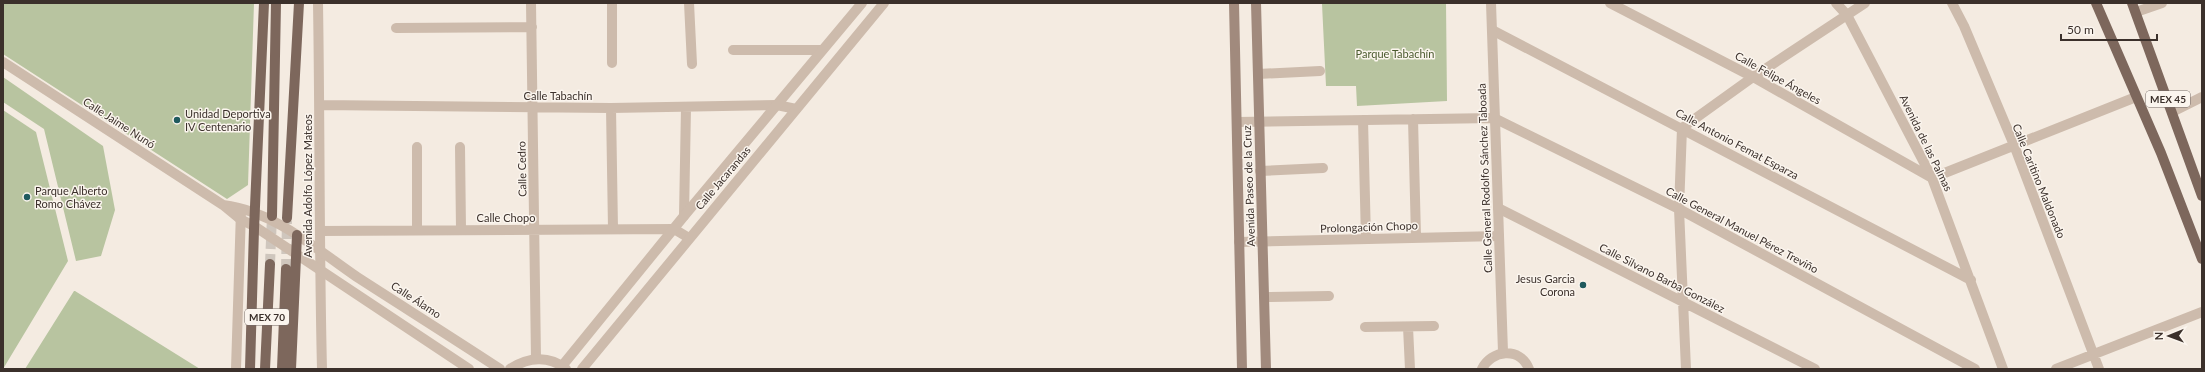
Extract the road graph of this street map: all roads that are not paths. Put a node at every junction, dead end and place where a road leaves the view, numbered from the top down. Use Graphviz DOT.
graph roads {
  1 [pos="264,3"];
  2 [pos="276,3"];
  3 [pos="299,3"];
  4 [pos="318,3"];
  5 [pos="531,3"];
  6 [pos="612,3"];
  7 [pos="689,3"];
  8 [pos="862,3"];
  9 [pos="884,3"];
  10 [pos="1234,3"];
  11 [pos="1256,3"];
  12 [pos="1491,3"];
  13 [pos="1610,3"];
  14 [pos="1836,3"];
  15 [pos="1866,3"];
  16 [pos="1952,3"];
  17 [pos="2096,3"];
  18 [pos="2162,3"];
  19 [pos="2134,7"];
  20 [pos="1847,15"];
  21 [pos="396,28"];
  22 [pos="532,28"];
  23 [pos="1492,30"];
  24 [pos="733,50"];
  25 [pos="822,50"];
  26 [pos="3,62"];
  27 [pos="612,62"];
  28 [pos="692,64"];
  29 [pos="1320,71"];
  30 [pos="1258,74"];
  31 [pos="1753,77"];
  32 [pos="2136,97"];
  33 [pos="2202,97"];
  34 [pos="320,105"];
  35 [pos="777,105"];
  36 [pos="533,107"];
  37 [pos="686,107"];
  38 [pos="611,108"];
  39 [pos="796,109"];
  40 [pos="2172,112"];
  41 [pos="1494,118"];
  42 [pos="1413,119"];
  43 [pos="1362,120"];
  44 [pos="1237,122"];
  45 [pos="1259,122"];
  46 [pos="1682,128"];
  47 [pos="2014,145"];
  48 [pos="417,147"];
  49 [pos="460,147"];
  50 [pos="1323,168"];
  51 [pos="1260,171"];
  52 [pos="1932,178"];
  53 [pos="2202,196"];
  54 [pos="223,205"];
  55 [pos="242,207"];
  56 [pos="1498,208"];
  57 [pos="1679,209"];
  58 [pos="256,212"];
  59 [pos="272,216"];
  60 [pos="684,216"];
  61 [pos="287,218"];
  62 [pos="240,220"];
  63 [pos="254,226"];
  64 [pos="613,229"];
  65 [pos="674,229"];
  66 [pos="320,230"];
  67 [pos="416,230"];
  68 [pos="461,230"];
  69 [pos="535,230"];
  70 [pos="297,235"];
  71 [pos="1499,236"];
  72 [pos="1416,237"];
  73 [pos="689,238"];
  74 [pos="1366,239"];
  75 [pos="1239,242"];
  76 [pos="1262,242"];
  77 [pos="319,251"];
  78 [pos="296,255"];
  79 [pos="2202,259"];
  80 [pos="270,264"];
  81 [pos="286,268"];
  82 [pos="319,270"];
  83 [pos="1971,280"];
  84 [pos="1329,296"];
  85 [pos="1264,297"];
  86 [pos="1682,301"];
  87 [pos="2202,312"];
  88 [pos="1434,326"];
  89 [pos="1365,327"];
  90 [pos="1408,327"];
  91 [pos="1503,352"];
  92 [pos="2094,354"];
  93 [pos="536,359"];
  94 [pos="564,367"];
  95 [pos="236,369"];
  96 [pos="250,369"];
  97 [pos="265,369"];
  98 [pos="282,369"];
  99 [pos="291,369"];
  100 [pos="322,369"];
  101 [pos="469,369"];
  102 [pos="500,369"];
  103 [pos="510,369"];
  104 [pos="582,369"];
  105 [pos="1242,369"];
  106 [pos="1266,369"];
  107 [pos="1410,369"];
  108 [pos="1482,369"];
  109 [pos="1529,369"];
  110 [pos="1686,369"];
  111 [pos="1815,369"];
  112 [pos="1975,369"];
  113 [pos="2003,369"];
  114 [pos="2056,369"];
  115 [pos="2099,369"];
  1 -- 58 [label="main road"];
  2 -- 59 [label="main road"];
  3 -- 61 [label="main road"];
  4 -- 34 [label="street, Avenida Adolfo López Mateos"];
  5 -- 22 [label="street, Calle Cedro"];
  6 -- 27 [label="street"];
  7 -- 28 [label="street"];
  8 -- 25 [label="street, Calle Jacarandas"];
  9 -- 39 [label="street, Calle Jacarandas"];
  10 -- 44 [label="main road, Avenida Paseo de la Cruz"];
  11 -- 30 [label="main road, Avenida Paseo de la Cruz"];
  12 -- 23 [label="street, Calle General Rodolfo Sánchez Taboada"];
  13 -- 31 [label="street, Calle Felipe Ángeles"];
  14 -- 20 [label="street, Avenida de las Palmas"];
  15 -- 20 [label="street"];
  16 -- 47 [label="street, Calle Caritino Maldonado"];
  17 -- 32 [label="main road, MEX 45"];
  18 -- 19 [label="street"];
  19 -- 40 [label="main road, MEX 45"];
  20 -- 31 [label="street"];
  20 -- 52 [label="street, Avenida de las Palmas"];
  21 -- 22 [label="street"];
  22 -- 36 [label="street, Calle Cedro"];
  23 -- 41 [label="street, Calle General Rodolfo Sánchez Taboada"];
  23 -- 46 [label="street, Calle Antonio Femat Esparza"];
  24 -- 25 [label="street"];
  25 -- 35 [label="street, Calle Jacarandas"];
  26 -- 54 [label="street, Calle Jaime Nunó"];
  29 -- 30 [label="street"];
  30 -- 45 [label="main road, Avenida Paseo de la Cruz"];
  31 -- 46 [label="street"];
  31 -- 52 [label="street, Calle Felipe Ángeles"];
  32 -- 47 [label="street"];
  32 -- 79 [label="main road, MEX 45"];
  33 -- 40 [label="street"];
  34 -- 36 [label="street, Calle Tabachín"];
  34 -- 66 [label="street, Avenida Adolfo López Mateos"];
  35 -- 37 [label="street, Calle Tabachín"];
  35 -- 39 [label="street, Calle Tabachín"];
  35 -- 60 [label="street, Calle Jacarandas"];
  36 -- 38 [label="street, Calle Tabachín"];
  36 -- 69 [label="street, Calle Cedro"];
  37 -- 38 [label="street, Calle Tabachín"];
  37 -- 60 [label="street"];
  38 -- 64 [label="street"];
  39 -- 73 [label="street, Calle Jacarandas"];
  40 -- 53 [label="main road, MEX 45"];
  41 -- 42 [label="street"];
  41 -- 56 [label="street, Calle General Rodolfo Sánchez Taboada"];
  41 -- 57 [label="street, Calle General Manuel Pérez Treviño"];
  42 -- 43 [label="street"];
  42 -- 72 [label="street"];
  43 -- 45 [label="street"];
  43 -- 74 [label="street"];
  44 -- 45 [label="street"];
  44 -- 75 [label="main road, Avenida Paseo de la Cruz"];
  45 -- 51 [label="main road, Avenida Paseo de la Cruz"];
  46 -- 57 [label="street"];
  46 -- 83 [label="street, Calle Antonio Femat Esparza"];
  47 -- 52 [label="street"];
  47 -- 92 [label="street, Calle Caritino Maldonado"];
  48 -- 67 [label="street"];
  49 -- 68 [label="street"];
  50 -- 51 [label="street"];
  51 -- 76 [label="main road, Avenida Paseo de la Cruz"];
  52 -- 83 [label="street, Avenida de las Palmas"];
  54 -- 55 [label="street, Calle Jaime Nunó"];
  54 -- 62 [label="street, Calle Jaime Nunó"];
  55 -- 58 [label="street, Calle Jaime Nunó"];
  55 -- 62 [label="street"];
  56 -- 71 [label="street, Calle General Rodolfo Sánchez Taboada"];
  56 -- 86 [label="street, Calle Silvano Barba González"];
  57 -- 86 [label="street"];
  57 -- 112 [label="street, Calle General Manuel Pérez Treviño"];
  58 -- 63 [label="main road"];
  58 -- 70 [label="street, Calle Jaime Nunó"];
  60 -- 65 [label="street, Calle Jacarandas"];
  62 -- 63 [label="street, Calle Jaime Nunó"];
  62 -- 95 [label="street"];
  63 -- 78 [label="street, Calle Jaime Nunó"];
  63 -- 96 [label="main road"];
  64 -- 65 [label="street, Calle Chopo"];
  64 -- 69 [label="street, Calle Chopo"];
  65 -- 73 [label="street"];
  65 -- 94 [label="street, Calle Jacarandas"];
  66 -- 67 [label="street, Calle Chopo"];
  66 -- 77 [label="street, Avenida Adolfo López Mateos"];
  67 -- 68 [label="street, Calle Chopo"];
  68 -- 69 [label="street, Calle Chopo"];
  69 -- 93 [label="street, Calle Cedro"];
  70 -- 77 [label="street, Calle Álamo"];
  70 -- 78 [label="main road"];
  71 -- 72 [label="street, Prolongación Chopo"];
  71 -- 91 [label="street, Calle General Rodolfo Sánchez Taboada"];
  72 -- 74 [label="street, Prolongación Chopo"];
  73 -- 104 [label="street, Calle Jacarandas"];
  74 -- 76 [label="street, Prolongación Chopo"];
  75 -- 76 [label="street, Prolongación Chopo"];
  75 -- 105 [label="main road, Avenida Paseo de la Cruz"];
  76 -- 85 [label="main road, Avenida Paseo de la Cruz"];
  77 -- 82 [label="street, Avenida Adolfo López Mateos"];
  77 -- 102 [label="street, Calle Álamo"];
  78 -- 82 [label="street, Calle Jaime Nunó"];
  78 -- 99 [label="main road"];
  80 -- 97 [label="main road, MEX 70"];
  81 -- 98 [label="main road, MEX 70"];
  82 -- 100 [label="street, Avenida Adolfo López Mateos"];
  82 -- 101 [label="street"];
  83 -- 113 [label="street, Avenida de las Palmas"];
  84 -- 85 [label="street"];
  85 -- 106 [label="main road, Avenida Paseo de la Cruz"];
  86 -- 110 [label="street"];
  86 -- 111 [label="street, Calle Silvano Barba González"];
  87 -- 92 [label="street"];
  88 -- 90 [label="street"];
  89 -- 90 [label="street"];
  90 -- 107 [label="street"];
  91 -- 108 [label="street"];
  91 -- 109 [label="street"];
  92 -- 114 [label="street"];
  92 -- 115 [label="street, Calle Caritino Maldonado"];
  93 -- 94 [label="street"];
  93 -- 103 [label="street"];
}
